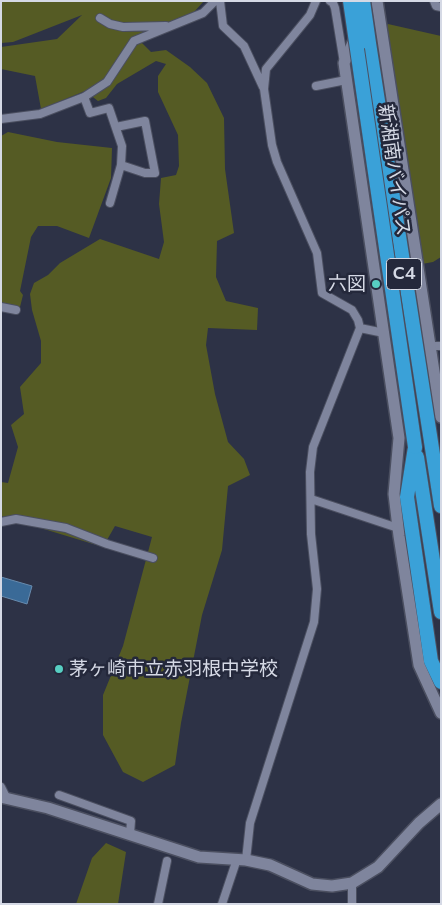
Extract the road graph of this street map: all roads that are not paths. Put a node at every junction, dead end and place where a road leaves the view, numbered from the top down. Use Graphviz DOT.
graph roads {
  1 [pos="215,1"];
  2 [pos="220,1"];
  3 [pos="316,1"];
  4 [pos="330,1"];
  5 [pos="350,1"];
  6 [pos="361,1"];
  7 [pos="377,1"];
  8 [pos="434,1"];
  9 [pos="441,7"];
  10 [pos="100,18"];
  11 [pos="171,26"];
  12 [pos="382,29"];
  13 [pos="358,31"];
  14 [pos="344,63"];
  15 [pos="346,80"];
  16 [pos="316,86"];
  17 [pos="264,89"];
  18 [pos="84,97"];
  19 [pos="1,119"];
  20 [pos="116,127"];
  21 [pos="121,165"];
  22 [pos="110,203"];
  23 [pos="1,307"];
  24 [pos="16,310"];
  25 [pos="360,328"];
  26 [pos="384,333"];
  27 [pos="435,346"];
  28 [pos="441,417"];
  29 [pos="432,444"];
  30 [pos="416,447"];
  31 [pos="441,464"];
  32 [pos="311,499"];
  33 [pos="441,506"];
  34 [pos="1,522"];
  35 [pos="398,528"];
  36 [pos="153,558"];
  37 [pos="441,612"];
  38 [pos="441,682"];
  39 [pos="441,713"];
  40 [pos="3,793"];
  41 [pos="58,795"];
  42 [pos="441,804"];
  43 [pos="130,834"];
  44 [pos="242,860"];
  45 [pos="167,862"];
  46 [pos="352,883"];
  47 [pos="158,904"];
  48 [pos="222,904"];
  49 [pos="352,904"];
  1 -- 11 [label="street"];
  2 -- 17 [label="street"];
  3 -- 17 [label="street"];
  4 -- 14 [label="street"];
  5 -- 30 [label="highway, 新湘南バイパス / C4, bridge"];
  6 -- 13 [label="street"];
  6 -- 29 [label="highway, 新湘南バイパス / C4, bridge"];
  7 -- 12 [label="street"];
  8 -- 9 [label="street"];
  10 -- 11 [label="street"];
  11 -- 18 [label="street"];
  12 -- 13 [label="street"];
  12 -- 27 [label="street"];
  13 -- 14 [label="street"];
  14 -- 15 [label="street"];
  15 -- 16 [label="street"];
  15 -- 26 [label="street"];
  17 -- 25 [label="street"];
  18 -- 19 [label="street"];
  18 -- 20 [label="street"];
  20 -- 21 [label="street"];
  20 -- 21 [label="street"];
  21 -- 22 [label="street"];
  23 -- 24 [label="street"];
  25 -- 26 [label="street"];
  25 -- 32 [label="street"];
  26 -- 35 [label="street"];
  27 -- 28 [label="street"];
  29 -- 31 [label="highway"];
  29 -- 33 [label="highway, 新湘南バイパス / C4"];
  30 -- 37 [label="highway, 新湘南バイパス / C4"];
  30 -- 38 [label="highway"];
  32 -- 35 [label="street"];
  32 -- 44 [label="street"];
  34 -- 36 [label="street"];
  35 -- 39 [label="street"];
  40 -- 43 [label="street"];
  41 -- 43 [label="street"];
  42 -- 46 [label="street"];
  43 -- 44 [label="street"];
  44 -- 46 [label="street"];
  44 -- 48 [label="street"];
  45 -- 47 [label="street"];
  46 -- 49 [label="street"];
}
